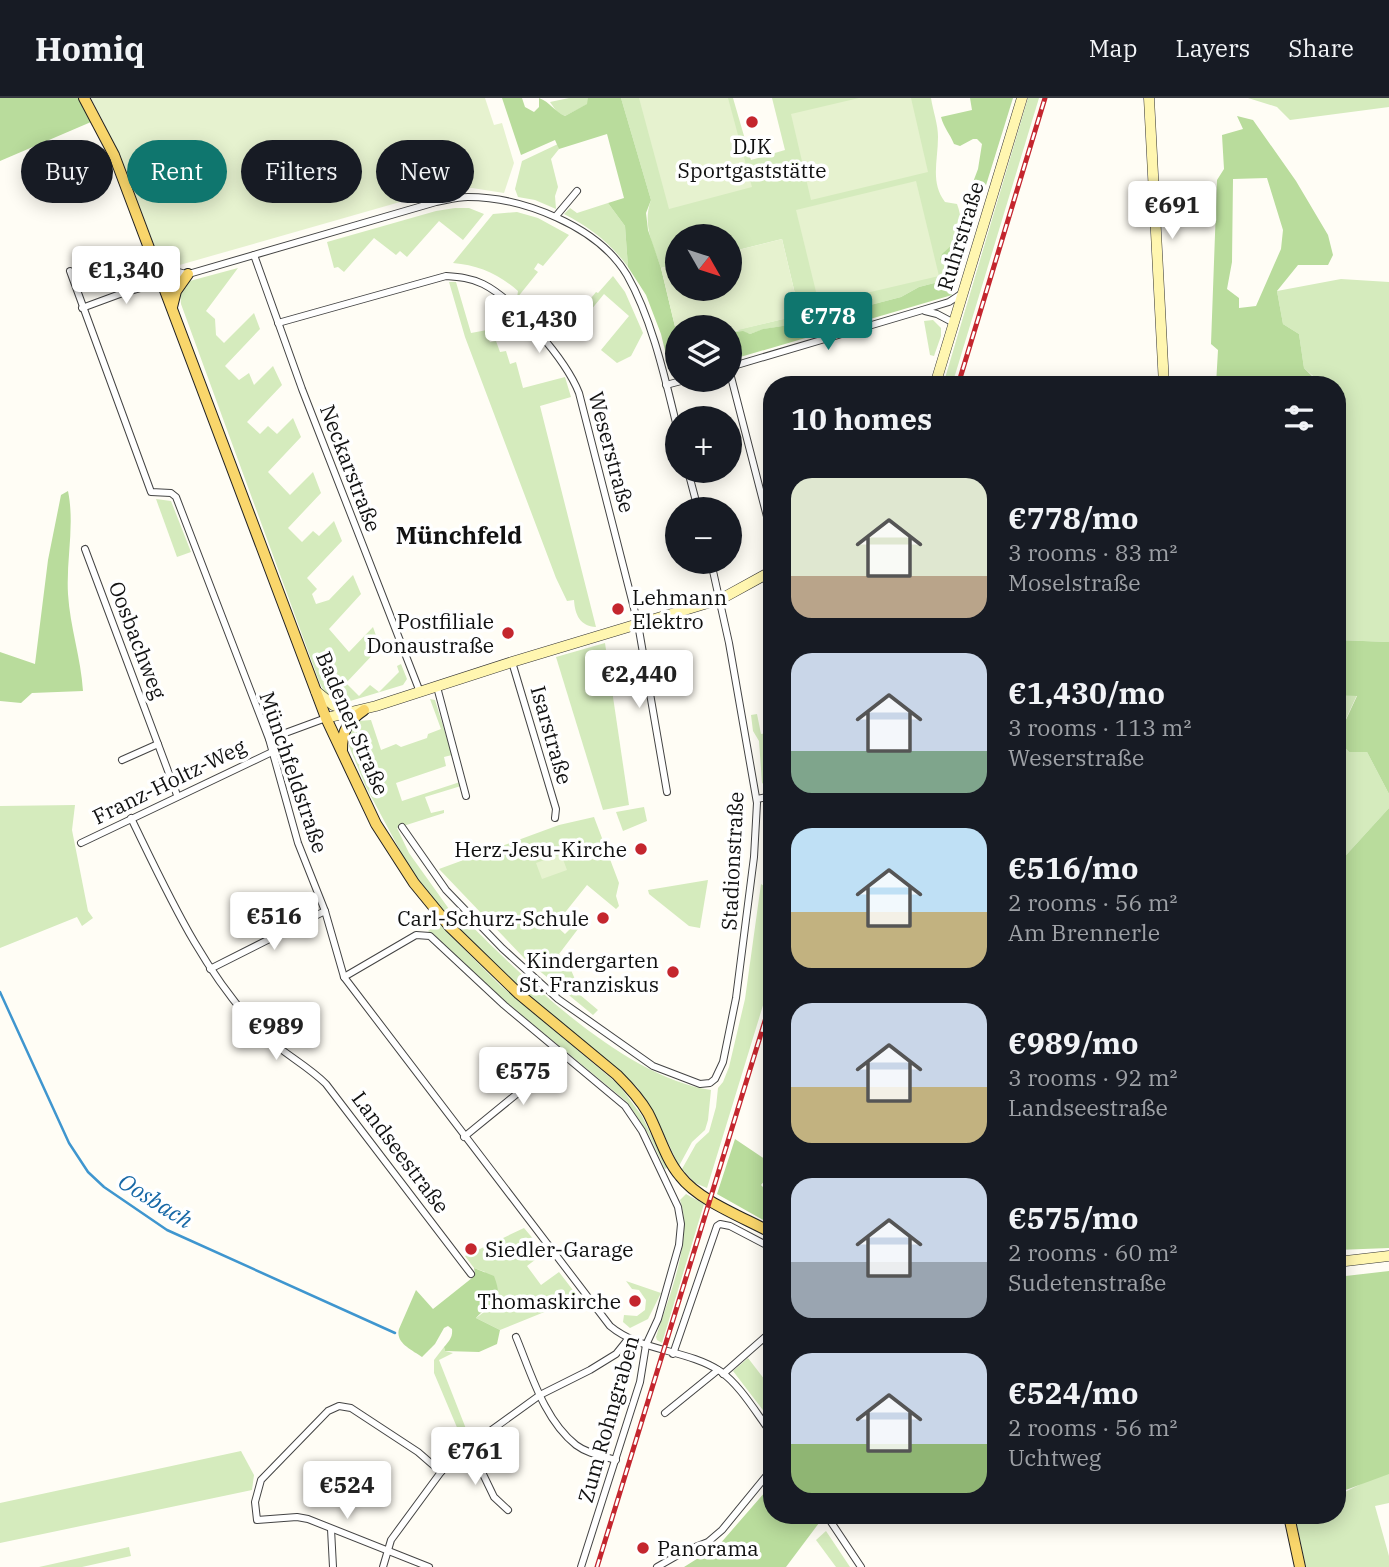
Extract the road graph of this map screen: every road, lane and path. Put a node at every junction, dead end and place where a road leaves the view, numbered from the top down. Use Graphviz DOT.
graph roads {
  1 [pos="85,98"];
  2 [pos="1022,98"];
  3 [pos="1149,98"];
  4 [pos="577,191"];
  5 [pos="556,216"];
  6 [pos="254,255"];
  7 [pos="153,259"];
  8 [pos="70,271"];
  9 [pos="188,274"];
  10 [pos="162,281"];
  11 [pos="963,294"];
  12 [pos="82,308"];
  13 [pos="173,310"];
  14 [pos="919,311"];
  15 [pos="278,323"];
  16 [pos="954,323"];
  17 [pos="742,363"];
  18 [pos="938,376"];
  19 [pos="1164,376"];
  20 [pos="665,379"];
  21 [pos="735,392"];
  22 [pos="763,501"];
  23 [pos="85,549"];
  24 [pos="714,574"];
  25 [pos="763,577"];
  26 [pos="721,599"];
  27 [pos="638,624"];
  28 [pos="512,662"];
  29 [pos="437,687"];
  30 [pos="316,691"];
  31 [pos="420,692"];
  32 [pos="359,711"];
  33 [pos="326,718"];
  34 [pos="269,739"];
  35 [pos="158,744"];
  36 [pos="272,752"];
  37 [pos="342,753"];
  38 [pos="122,760"];
  39 [pos="667,792"];
  40 [pos="177,795"];
  41 [pos="466,796"];
  42 [pos="763,798"];
  43 [pos="757,799"];
  44 [pos="131,818"];
  45 [pos="555,818"];
  46 [pos="402,827"];
  47 [pos="81,843"];
  48 [pos="325,911"];
  49 [pos="210,969"];
  50 [pos="344,977"];
  51 [pos="561,1054"];
  52 [pos="464,1137"];
  53 [pos="763,1228"];
  54 [pos="763,1244"];
  55 [pos="1389,1256"];
  56 [pos="1346,1261"];
  57 [pos="471,1274"];
  58 [pos="516,1337"];
  59 [pos="763,1338"];
  60 [pos="628,1339"];
  61 [pos="646,1345"];
  62 [pos="673,1354"];
  63 [pos="720,1372"];
  64 [pos="540,1395"];
  65 [pos="665,1413"];
  66 [pos="763,1422"];
  67 [pos="470,1445"];
  68 [pos="616,1460"];
  69 [pos="442,1472"];
  70 [pos="763,1480"];
  71 [pos="508,1510"];
  72 [pos="833,1524"];
  73 [pos="1291,1524"];
  74 [pos="331,1529"];
  75 [pos="386,1552"];
  76 [pos="332,1567"];
  77 [pos="383,1567"];
  78 [pos="429,1567"];
  79 [pos="581,1567"];
  80 [pos="657,1567"];
  81 [pos="862,1567"];
  82 [pos="1300,1567"];
  1 -- 7 [label="main road, Badener Straße"];
  2 -- 11 [label="street, Ruhrstraße"];
  3 -- 19 [label="street"];
  4 -- 5 [label="street"];
  5 -- 6 [label="street"];
  5 -- 20 [label="street"];
  6 -- 9 [label="street"];
  6 -- 15 [label="street, Neckarstraße"];
  7 -- 9 [label="street"];
  7 -- 10 [label="main road, Badener Straße"];
  8 -- 12 [label="street, Münchfeldstraße"];
  9 -- 10 [label="street"];
  9 -- 13 [label="main road"];
  10 -- 12 [label="street"];
  10 -- 13 [label="main road, Badener Straße"];
  11 -- 14 [label="street"];
  11 -- 16 [label="street, Ruhrstraße"];
  12 -- 34 [label="street, Münchfeldstraße"];
  13 -- 30 [label="main road, Badener Straße"];
  14 -- 16 [label="street"];
  14 -- 17 [label="street"];
  15 -- 27 [label="street, Weserstraße"];
  15 -- 31 [label="street, Neckarstraße"];
  16 -- 18 [label="street, Ruhrstraße"];
  21 -- 22 [label="street"];
  23 -- 35 [label="street, Oosbachweg"];
  24 -- 26 [label="street, Stadionstraße"];
  25 -- 26 [label="street"];
  26 -- 27 [label="street"];
  26 -- 43 [label="street, Stadionstraße"];
  27 -- 28 [label="street"];
  27 -- 39 [label="street, Weserstraße"];
  28 -- 29 [label="street"];
  28 -- 45 [label="street, Isarstraße"];
  29 -- 31 [label="street"];
  29 -- 41 [label="street"];
  30 -- 32 [label="street"];
  30 -- 33 [label="main road, Badener Straße"];
  31 -- 32 [label="street"];
  32 -- 33 [label="street"];
  32 -- 37 [label="main road"];
  33 -- 34 [label="street, Franz-Holtz-Weg"];
  33 -- 37 [label="main road, Badener Straße"];
  34 -- 36 [label="street, Münchfeldstraße"];
  35 -- 38 [label="street"];
  35 -- 40 [label="street, Oosbachweg"];
  36 -- 40 [label="street, Franz-Holtz-Weg"];
  36 -- 48 [label="street, Münchfeldstraße"];
  37 -- 53 [label="main road, Badener Straße"];
  40 -- 44 [label="street, Franz-Holtz-Weg"];
  42 -- 43 [label="street"];
  43 -- 46 [label="street, Stadionstraße"];
  44 -- 47 [label="street, Franz-Holtz-Weg"];
  44 -- 49 [label="street, Landseestraße"];
  48 -- 49 [label="street"];
  48 -- 50 [label="street, Münchfeldstraße"];
  49 -- 57 [label="street, Landseestraße"];
  50 -- 51 [label="street, Zum Rohngraben"];
  50 -- 52 [label="street, Münchfeldstraße"];
  51 -- 52 [label="street"];
  51 -- 61 [label="street, Zum Rohngraben"];
  52 -- 60 [label="street, Münchfeldstraße"];
  54 -- 62 [label="street"];
  55 -- 56 [label="street"];
  58 -- 64 [label="street"];
  59 -- 63 [label="street"];
  60 -- 61 [label="street, Münchfeldstraße"];
  60 -- 64 [label="street"];
  61 -- 62 [label="street, Münchfeldstraße"];
  61 -- 68 [label="street, Zum Rohngraben"];
  62 -- 63 [label="street, Münchfeldstraße"];
  63 -- 65 [label="street"];
  63 -- 66 [label="street"];
  64 -- 67 [label="street"];
  64 -- 68 [label="street"];
  67 -- 69 [label="street"];
  67 -- 71 [label="street"];
  68 -- 79 [label="street, Zum Rohngraben"];
  69 -- 74 [label="street"];
  69 -- 75 [label="street"];
  70 -- 80 [label="street"];
  72 -- 81 [label="street"];
  73 -- 82 [label="main road"];
  74 -- 75 [label="street"];
  74 -- 76 [label="street"];
  75 -- 77 [label="street"];
  75 -- 78 [label="street"];
}
